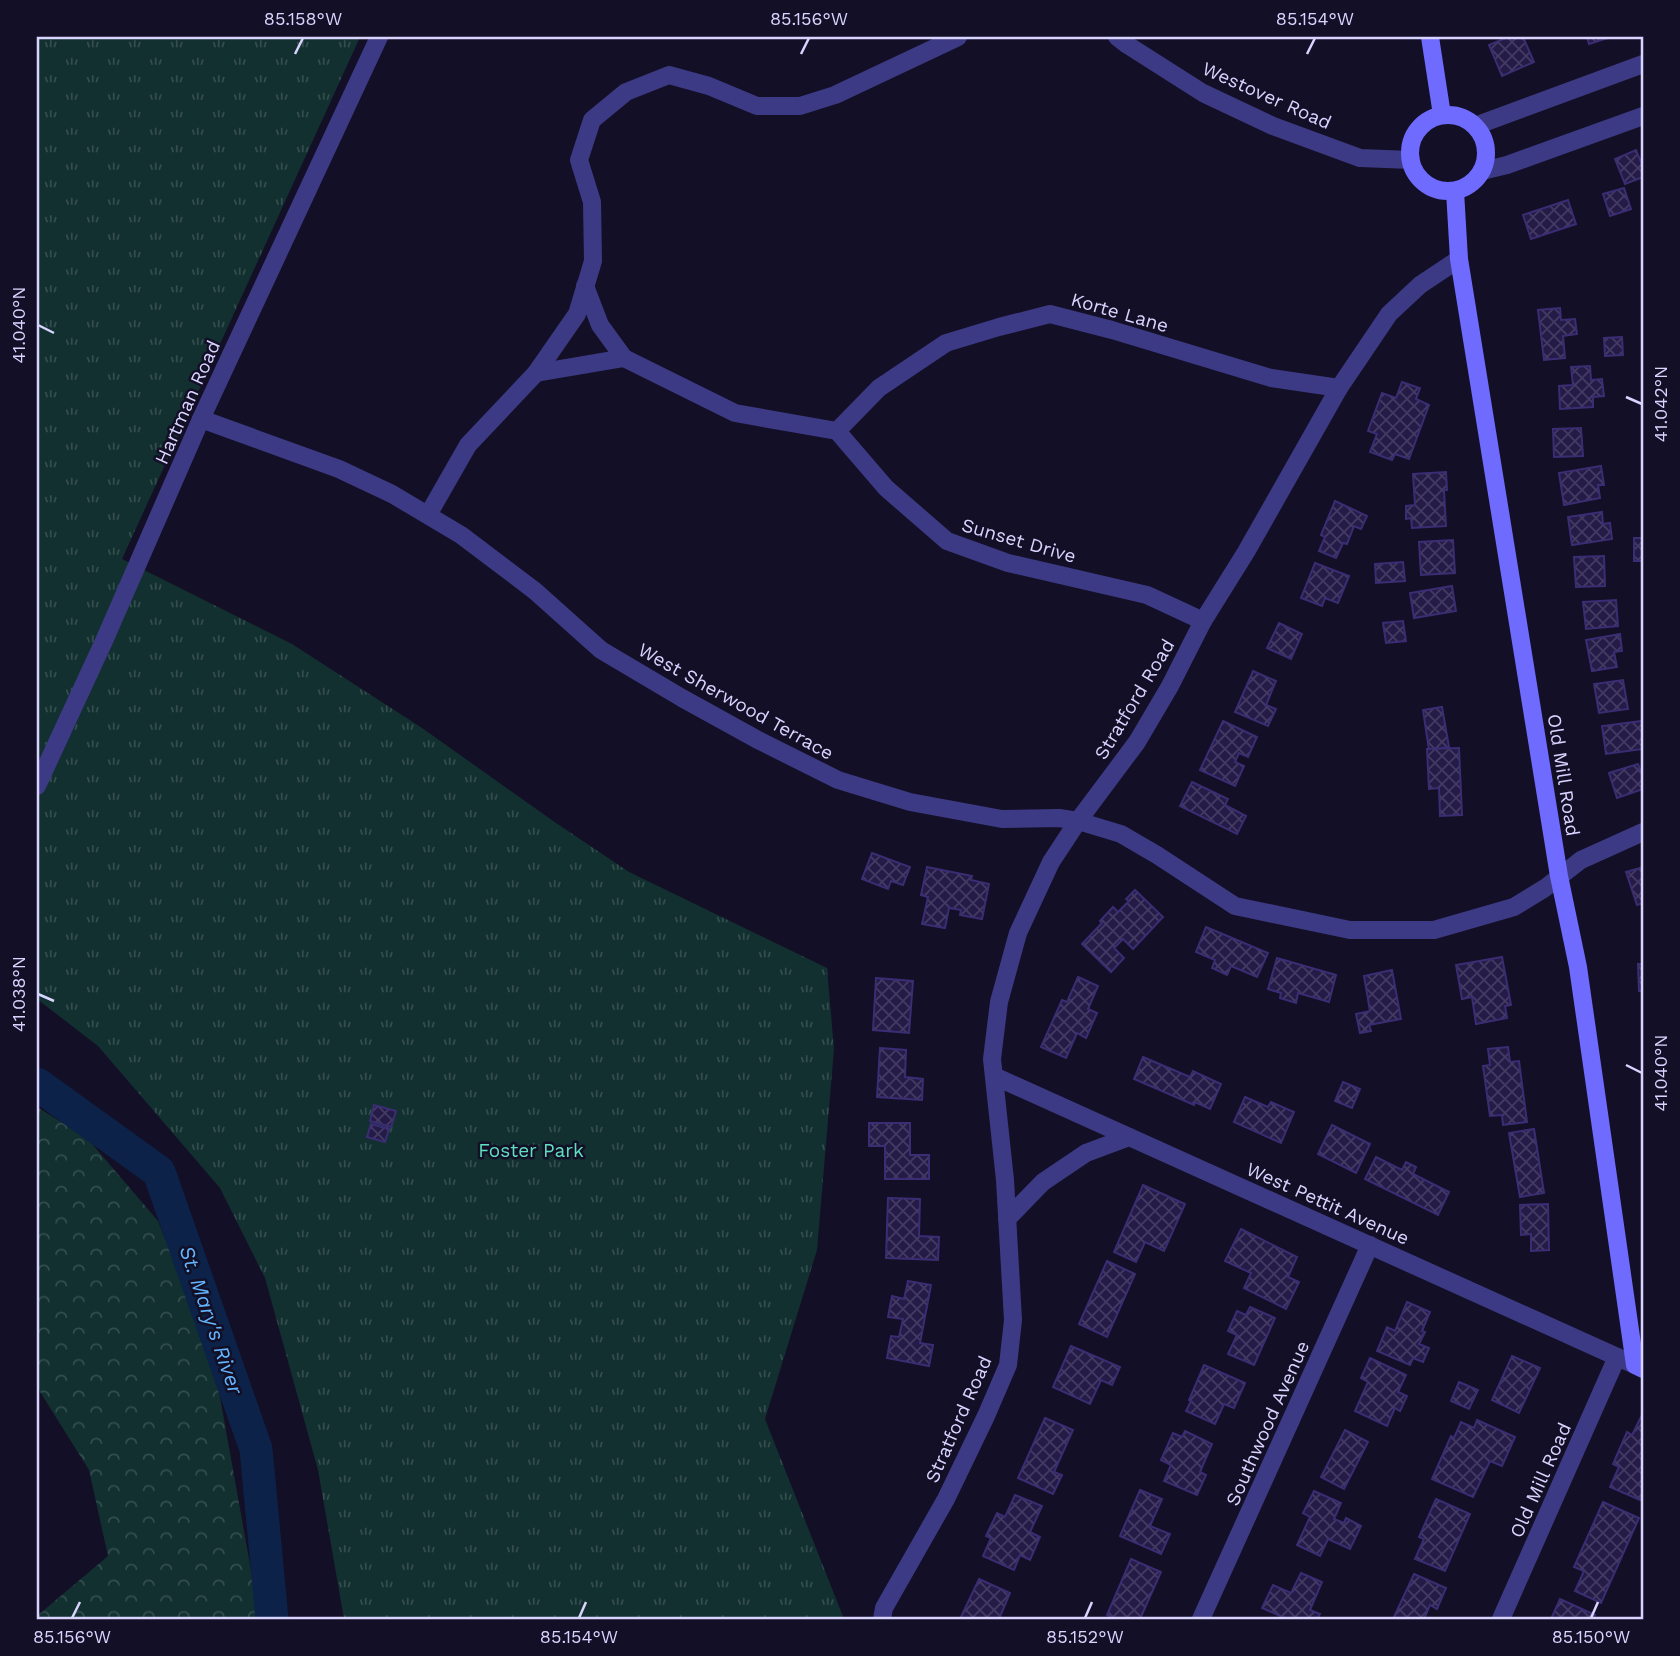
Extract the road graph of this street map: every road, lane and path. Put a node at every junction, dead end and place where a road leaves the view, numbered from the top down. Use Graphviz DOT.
graph roads {
  1 [pos="379,37"];
  2 [pos="958,37"];
  3 [pos="1117,37"];
  4 [pos="1430,37"];
  5 [pos="1643,64"];
  6 [pos="1442,115"];
  7 [pos="1643,116"];
  8 [pos="1475,127"];
  9 [pos="1411,160"];
  10 [pos="1482,171"];
  11 [pos="1455,191"];
  12 [pos="1459,259"];
  13 [pos="585,286"];
  14 [pos="624,358"];
  15 [pos="536,373"];
  16 [pos="1339,388"];
  17 [pos="201,419"];
  18 [pos="837,431"];
  19 [pos="428,515"];
  20 [pos="1203,621"];
  21 [pos="37,786"];
  22 [pos="1078,821"];
  23 [pos="1643,832"];
  24 [pos="1559,876"];
  25 [pos="994,1076"];
  26 [pos="1129,1137"];
  27 [pos="1007,1219"];
  28 [pos="1370,1245"];
  29 [pos="1617,1357"];
  30 [pos="1639,1367"];
  31 [pos="882,1619"];
  32 [pos="1201,1619"];
  33 [pos="1501,1619"];
  1 -- 17 [label="street, Hartman Road"];
  2 -- 13 [label="street"];
  3 -- 9 [label="street, Westover Road"];
  4 -- 6 [label="main road"];
  5 -- 8 [label="street"];
  6 -- 8 [label="main road"];
  6 -- 9 [label="main road"];
  7 -- 10 [label="street"];
  8 -- 10 [label="main road"];
  9 -- 11 [label="main road"];
  10 -- 11 [label="main road"];
  11 -- 12 [label="main road, Old Mill Road"];
  12 -- 16 [label="street, Stratford Road"];
  12 -- 24 [label="main road, Old Mill Road"];
  13 -- 14 [label="street"];
  13 -- 15 [label="street"];
  14 -- 15 [label="street"];
  14 -- 18 [label="street"];
  15 -- 19 [label="street"];
  16 -- 18 [label="street, Korte Lane"];
  16 -- 20 [label="street, Stratford Road"];
  17 -- 19 [label="street, West Sherwood Terrace"];
  17 -- 21 [label="street, Hartman Road"];
  18 -- 20 [label="street, Sunset Drive"];
  19 -- 22 [label="street, West Sherwood Terrace"];
  20 -- 22 [label="street, Stratford Road"];
  22 -- 24 [label="street, West Sherwood Terrace"];
  22 -- 25 [label="street, Stratford Road"];
  23 -- 24 [label="street, West Sherwood Terrace"];
  24 -- 30 [label="main road, Old Mill Road"];
  25 -- 26 [label="street, West Pettit Avenue"];
  25 -- 27 [label="street, Stratford Road"];
  26 -- 27 [label="street"];
  26 -- 28 [label="street, West Pettit Avenue"];
  27 -- 31 [label="street, Stratford Road"];
  28 -- 29 [label="street, West Pettit Avenue"];
  28 -- 32 [label="street, Southwood Avenue"];
  29 -- 30 [label="street, West Pettit Avenue"];
  29 -- 33 [label="street, Old Mill Road"];
}
